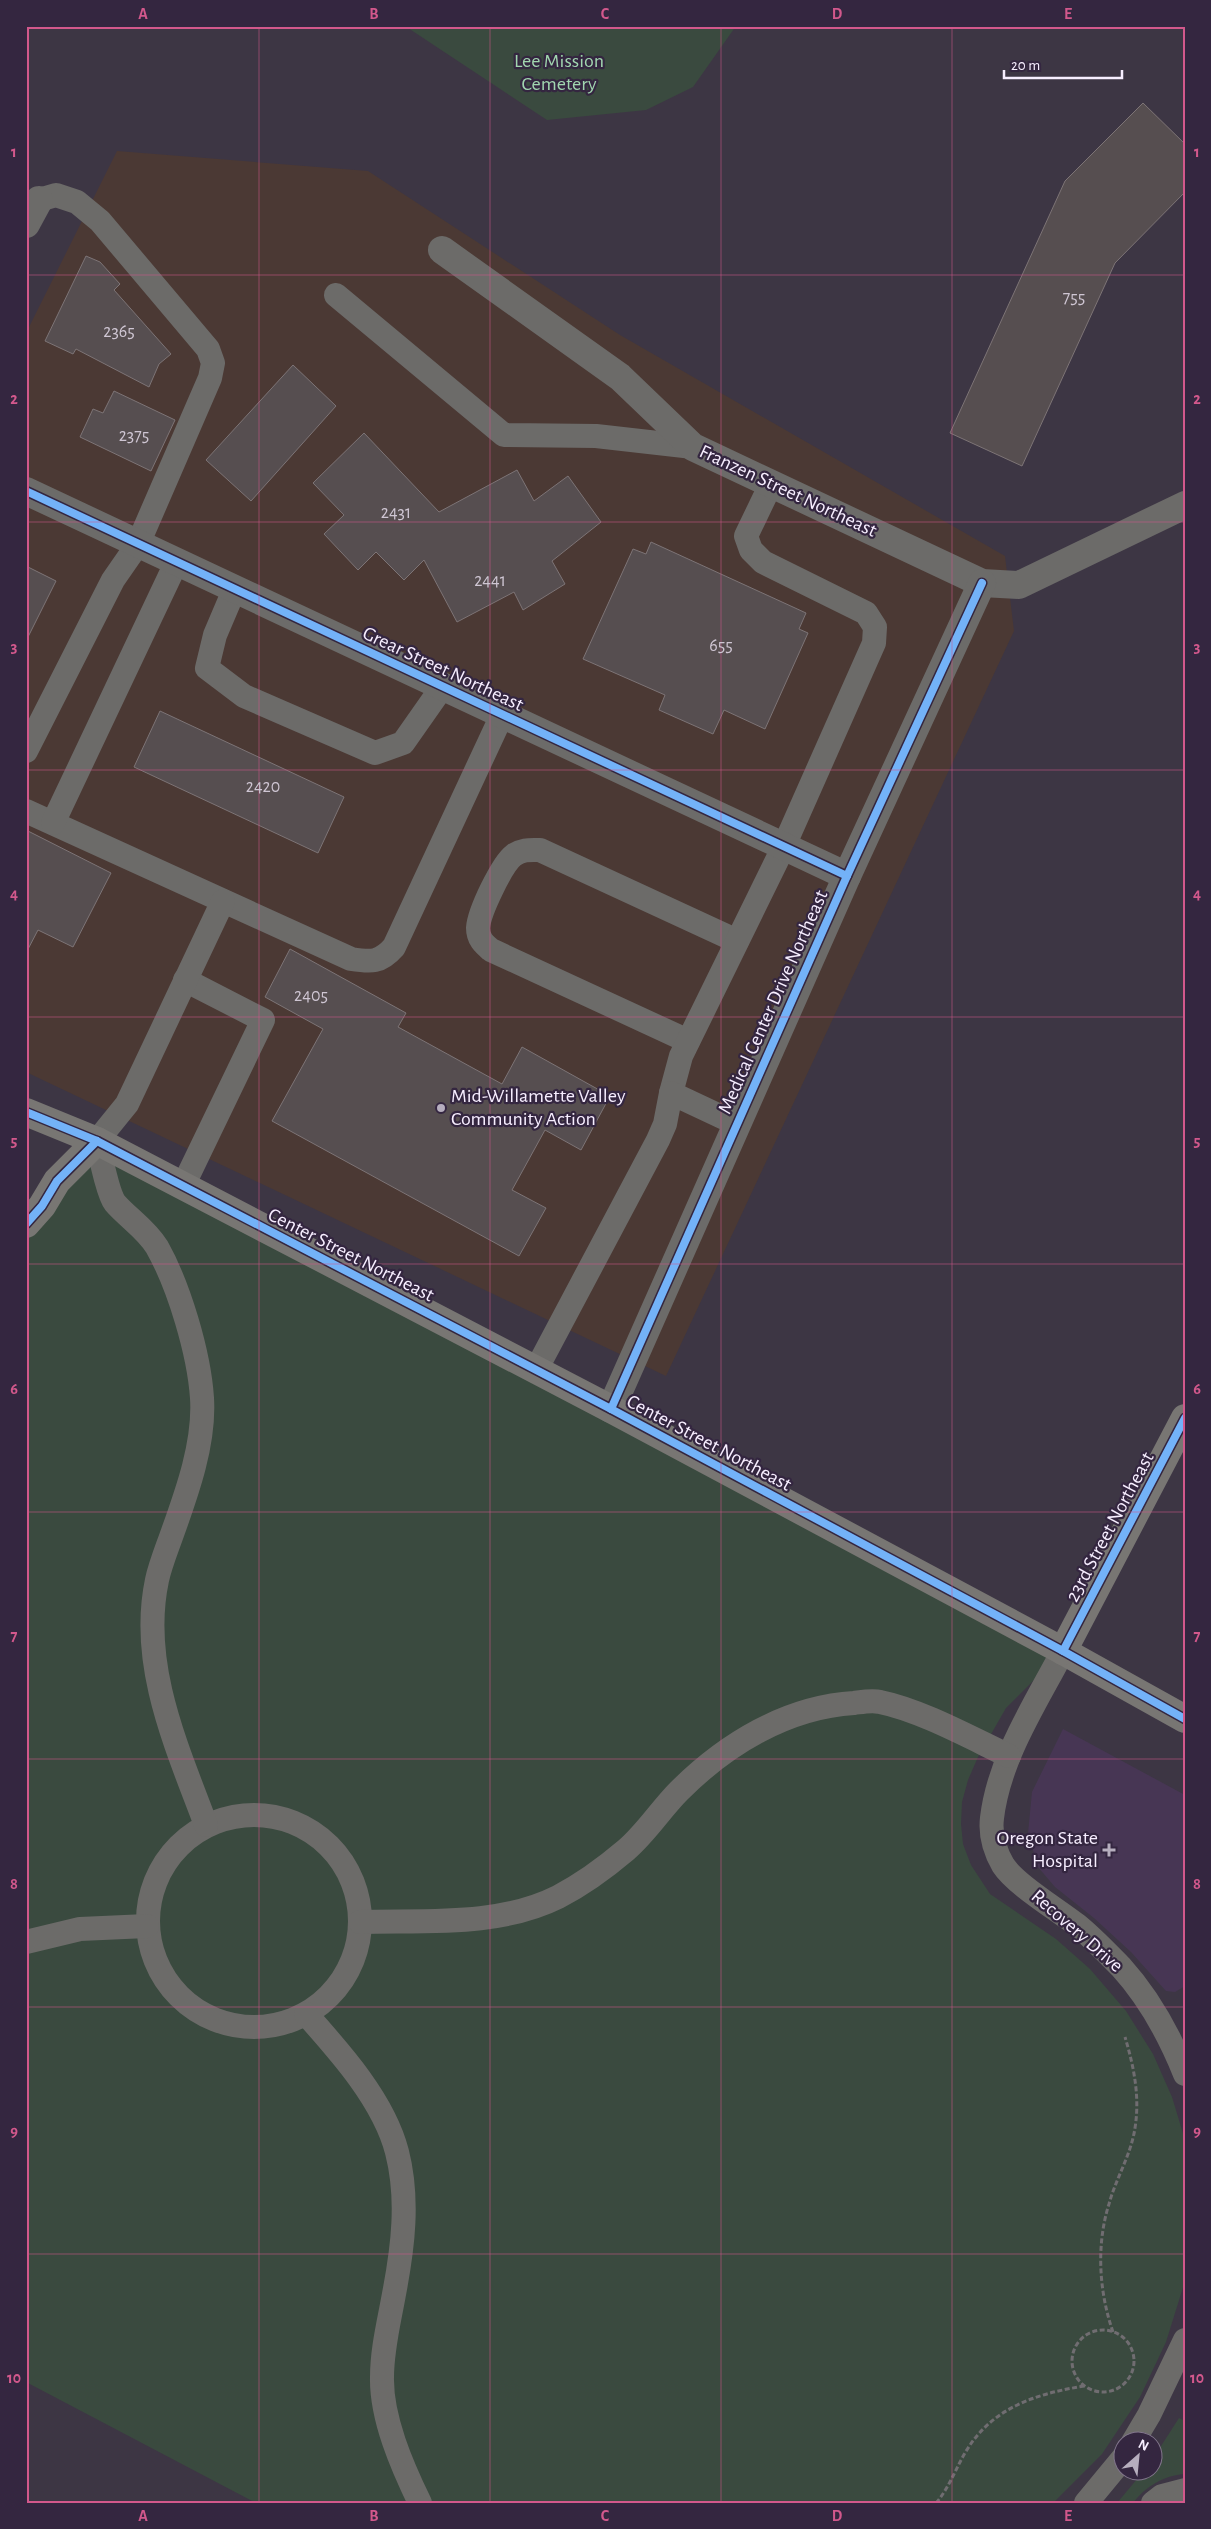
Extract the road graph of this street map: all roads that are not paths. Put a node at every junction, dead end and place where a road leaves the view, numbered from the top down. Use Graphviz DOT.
graph roads {
  1 [pos="39,200"];
  2 [pos="26,224"];
  3 [pos="442,250"];
  4 [pos="336,295"];
  5 [pos="693,447"];
  6 [pos="770,484"];
  7 [pos="26,491"];
  8 [pos="1185,505"];
  9 [pos="138,544"];
  10 [pos="177,561"];
  11 [pos="982,583"];
  12 [pos="235,588"];
  13 [pos="443,686"];
  14 [pos="502,714"];
  15 [pos="26,751"];
  16 [pos="26,811"];
  17 [pos="53,824"];
  18 [pos="784,846"];
  19 [pos="847,876"];
  20 [pos="222,901"];
  21 [pos="737,942"];
  22 [pos="185,980"];
  23 [pos="688,1041"];
  24 [pos="671,1093"];
  25 [pos="26,1112"];
  26 [pos="737,1124"];
  27 [pos="97,1141"];
  28 [pos="183,1186"];
  29 [pos="26,1224"];
  30 [pos="536,1370"];
  31 [pos="611,1409"];
  32 [pos="1185,1418"];
  33 [pos="1063,1651"];
  34 [pos="1185,1719"];
  35 [pos="1009,1756"];
  36 [pos="206,1825"];
  37 [pos="360,1922"];
  38 [pos="147,1926"];
  39 [pos="26,1942"];
  40 [pos="306,2014"];
  41 [pos="1185,2074"];
  42 [pos="1185,2340"];
  43 [pos="1139,2432"];
  44 [pos="1114,2469"];
  45 [pos="1185,2490"];
  46 [pos="420,2503"];
  47 [pos="1086,2503"];
  48 [pos="1153,2503"];
  1 -- 2 [label="street"];
  1 -- 9 [label="lane"];
  3 -- 5 [label="street, Franzen Street Northeast"];
  4 -- 5 [label="lane"];
  5 -- 6 [label="street, Franzen Street Northeast"];
  6 -- 11 [label="street, Franzen Street Northeast"];
  6 -- 18 [label="lane"];
  7 -- 9 [label="street, Grear Street Northeast"];
  8 -- 11 [label="street"];
  9 -- 10 [label="street, Grear Street Northeast"];
  9 -- 15 [label="lane"];
  10 -- 12 [label="street, Grear Street Northeast"];
  10 -- 17 [label="lane"];
  11 -- 19 [label="street, Medical Center Drive Northeast"];
  12 -- 13 [label="street, Grear Street Northeast"];
  12 -- 13 [label="lane"];
  13 -- 14 [label="street, Grear Street Northeast"];
  14 -- 18 [label="street, Grear Street Northeast"];
  14 -- 20 [label="lane"];
  16 -- 17 [label="lane"];
  17 -- 20 [label="lane"];
  18 -- 19 [label="street, Grear Street Northeast"];
  18 -- 21 [label="lane"];
  19 -- 26 [label="street, Medical Center Drive Northeast"];
  20 -- 22 [label="lane"];
  21 -- 23 [label="lane"];
  21 -- 23 [label="lane"];
  22 -- 27 [label="lane"];
  22 -- 28 [label="lane"];
  23 -- 24 [label="lane"];
  24 -- 26 [label="lane"];
  24 -- 30 [label="lane"];
  25 -- 27 [label="main road, Center Street Northeast"];
  26 -- 31 [label="street, Medical Center Drive Northeast"];
  27 -- 28 [label="main road, Center Street Northeast"];
  27 -- 29 [label="main road"];
  27 -- 36 [label="lane"];
  28 -- 30 [label="main road, Center Street Northeast"];
  30 -- 31 [label="main road, Center Street Northeast"];
  31 -- 33 [label="main road, Center Street Northeast"];
  32 -- 33 [label="main road, 23rd Street Northeast"];
  33 -- 34 [label="main road, Center Street Northeast"];
  33 -- 35 [label="lane, Recovery Drive"];
  35 -- 37 [label="lane"];
  35 -- 41 [label="lane, Recovery Drive"];
  36 -- 37 [label="lane"];
  36 -- 38 [label="lane"];
  37 -- 40 [label="lane"];
  38 -- 39 [label="lane"];
  38 -- 40 [label="lane"];
  40 -- 46 [label="lane"];
  42 -- 43 [label="lane"];
  44 -- 47 [label="lane"];
  45 -- 48 [label="lane"];
}
